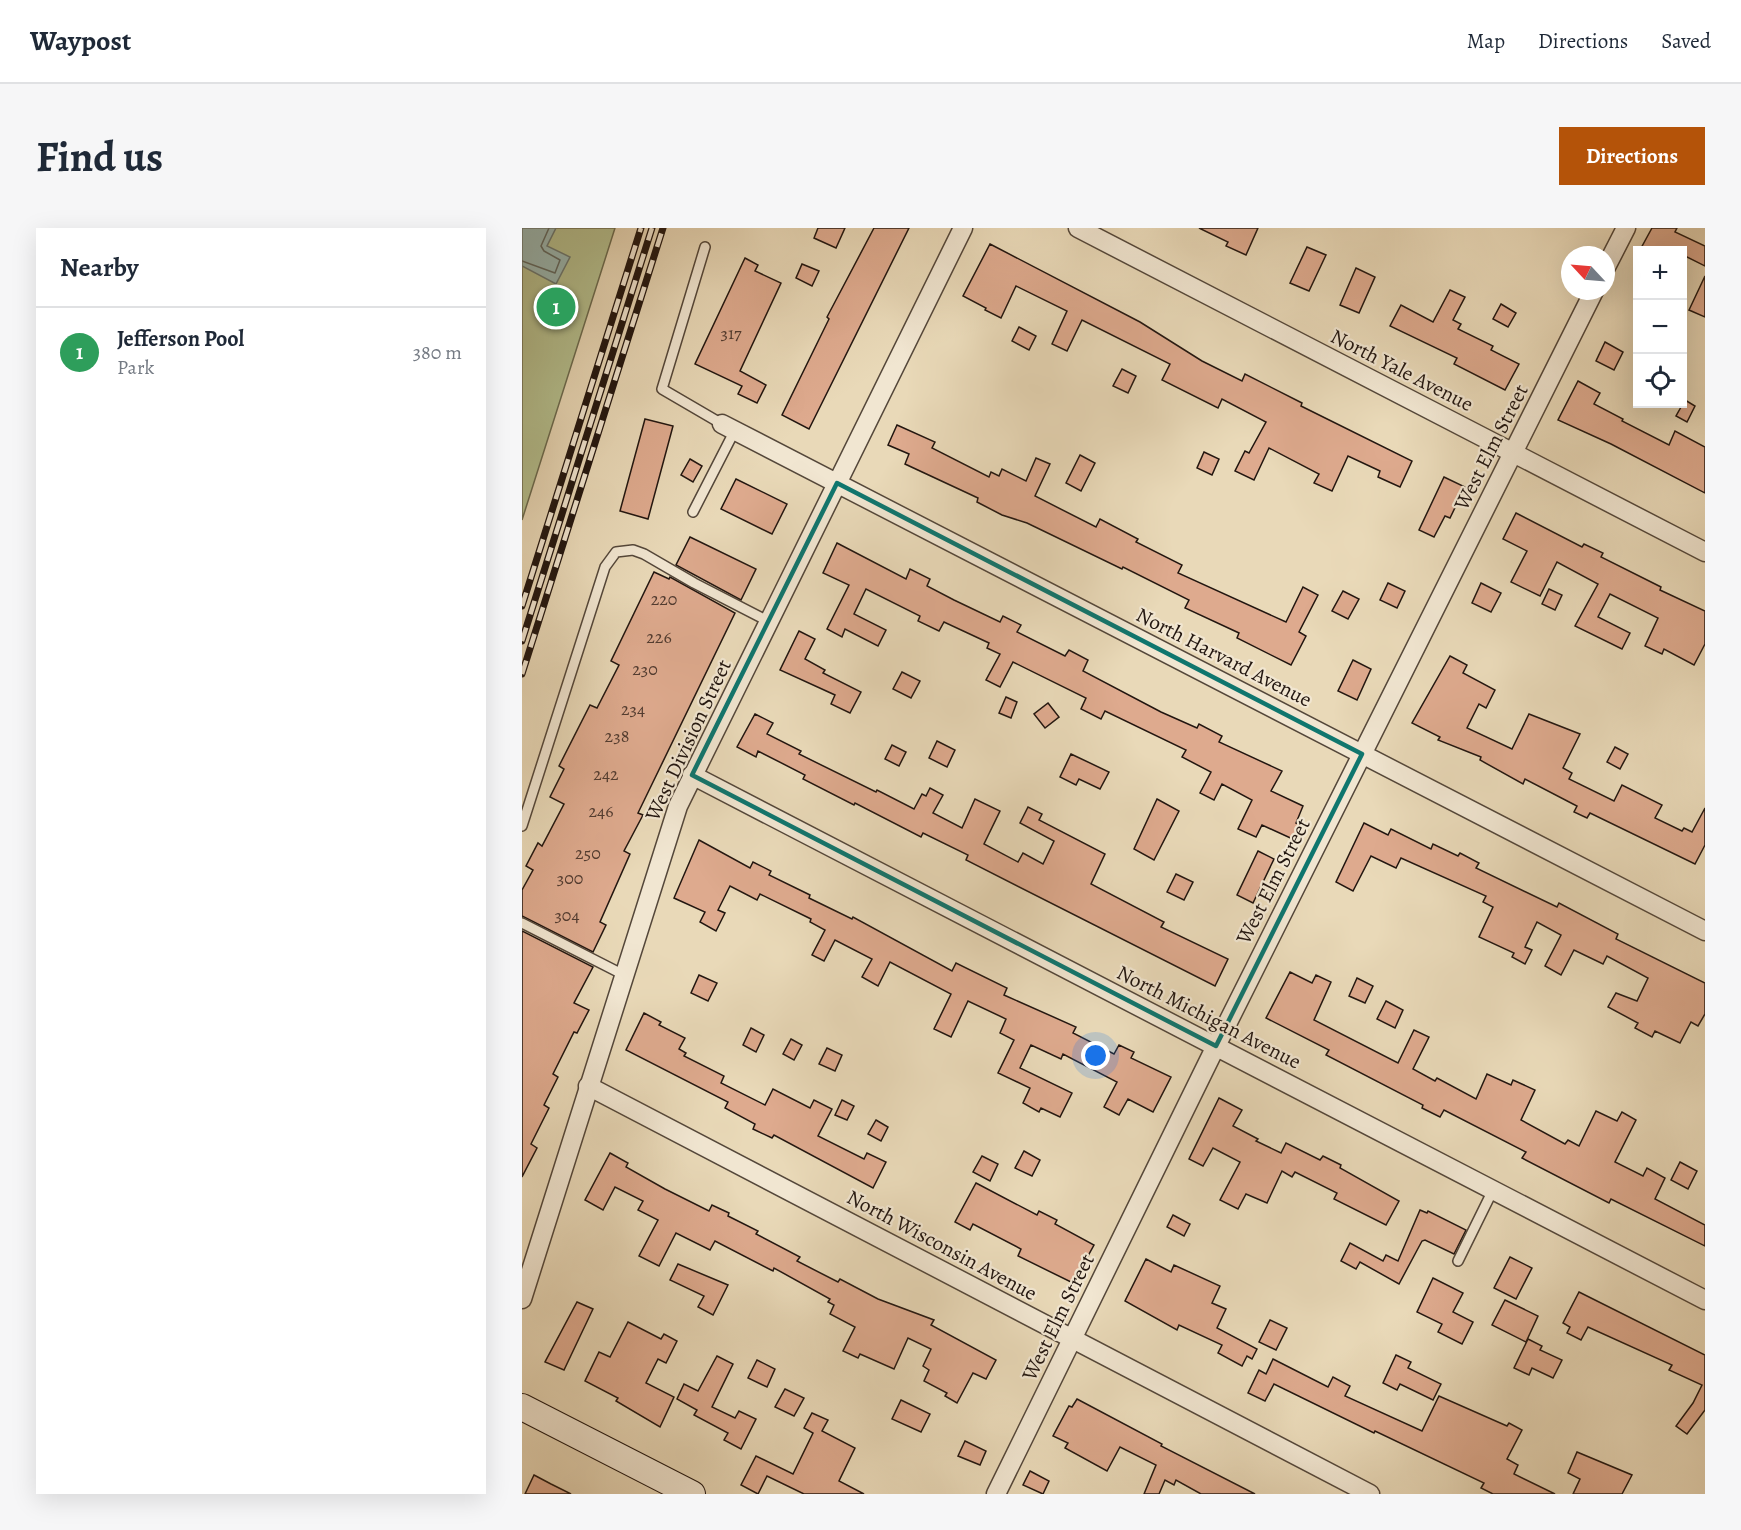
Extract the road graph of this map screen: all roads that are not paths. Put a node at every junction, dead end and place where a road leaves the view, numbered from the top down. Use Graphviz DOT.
graph roads {
  1 [pos="963,228"];
  2 [pos="1078,228"];
  3 [pos="1626,228"];
  4 [pos="705,247"];
  5 [pos="1615,249"];
  6 [pos="1589,300"];
  7 [pos="728,427"];
  8 [pos="1513,452"];
  9 [pos="837,483"];
  10 [pos="693,512"];
  11 [pos="1705,552"];
  12 [pos="768,621"];
  13 [pos="1362,754"];
  14 [pos="692,775"];
  15 [pos="522,826"];
  16 [pos="522,923"];
  17 [pos="1705,931"];
  18 [pos="624,975"];
  19 [pos="1216,1046"];
  20 [pos="588,1086"];
  21 [pos="1493,1190"];
  22 [pos="1458,1261"];
  23 [pos="522,1299"];
  24 [pos="1705,1300"];
  25 [pos="1072,1338"];
  26 [pos="522,1407"];
  27 [pos="692,1494"];
  28 [pos="996,1494"];
  29 [pos="1370,1494"];
  1 -- 9 [label="street, West Division Street"];
  2 -- 8 [label="street, North Yale Avenue"];
  3 -- 5 [label="street"];
  4 -- 7 [label="lane"];
  6 -- 8 [label="street, West Elm Street"];
  7 -- 9 [label="street, North Harvard Avenue"];
  7 -- 10 [label="lane"];
  8 -- 11 [label="street, North Yale Avenue"];
  8 -- 13 [label="street, West Elm Street"];
  9 -- 12 [label="street, West Division Street"];
  9 -- 13 [label="street, North Harvard Avenue"];
  12 -- 14 [label="street, West Division Street"];
  12 -- 15 [label="lane"];
  13 -- 17 [label="street, North Harvard Avenue"];
  13 -- 19 [label="street, West Elm Street"];
  14 -- 18 [label="street, West Division Street"];
  14 -- 19 [label="street, North Michigan Avenue"];
  16 -- 18 [label="lane"];
  18 -- 20 [label="street, West Division Street"];
  19 -- 21 [label="street, North Michigan Avenue"];
  19 -- 25 [label="street, West Elm Street"];
  20 -- 23 [label="street, West Division Street"];
  20 -- 25 [label="street, North Wisconsin Avenue"];
  21 -- 22 [label="lane"];
  21 -- 24 [label="street, North Michigan Avenue"];
  25 -- 28 [label="street, West Elm Street"];
  25 -- 29 [label="street, North Wisconsin Avenue"];
  26 -- 27 [label="street"];
}
